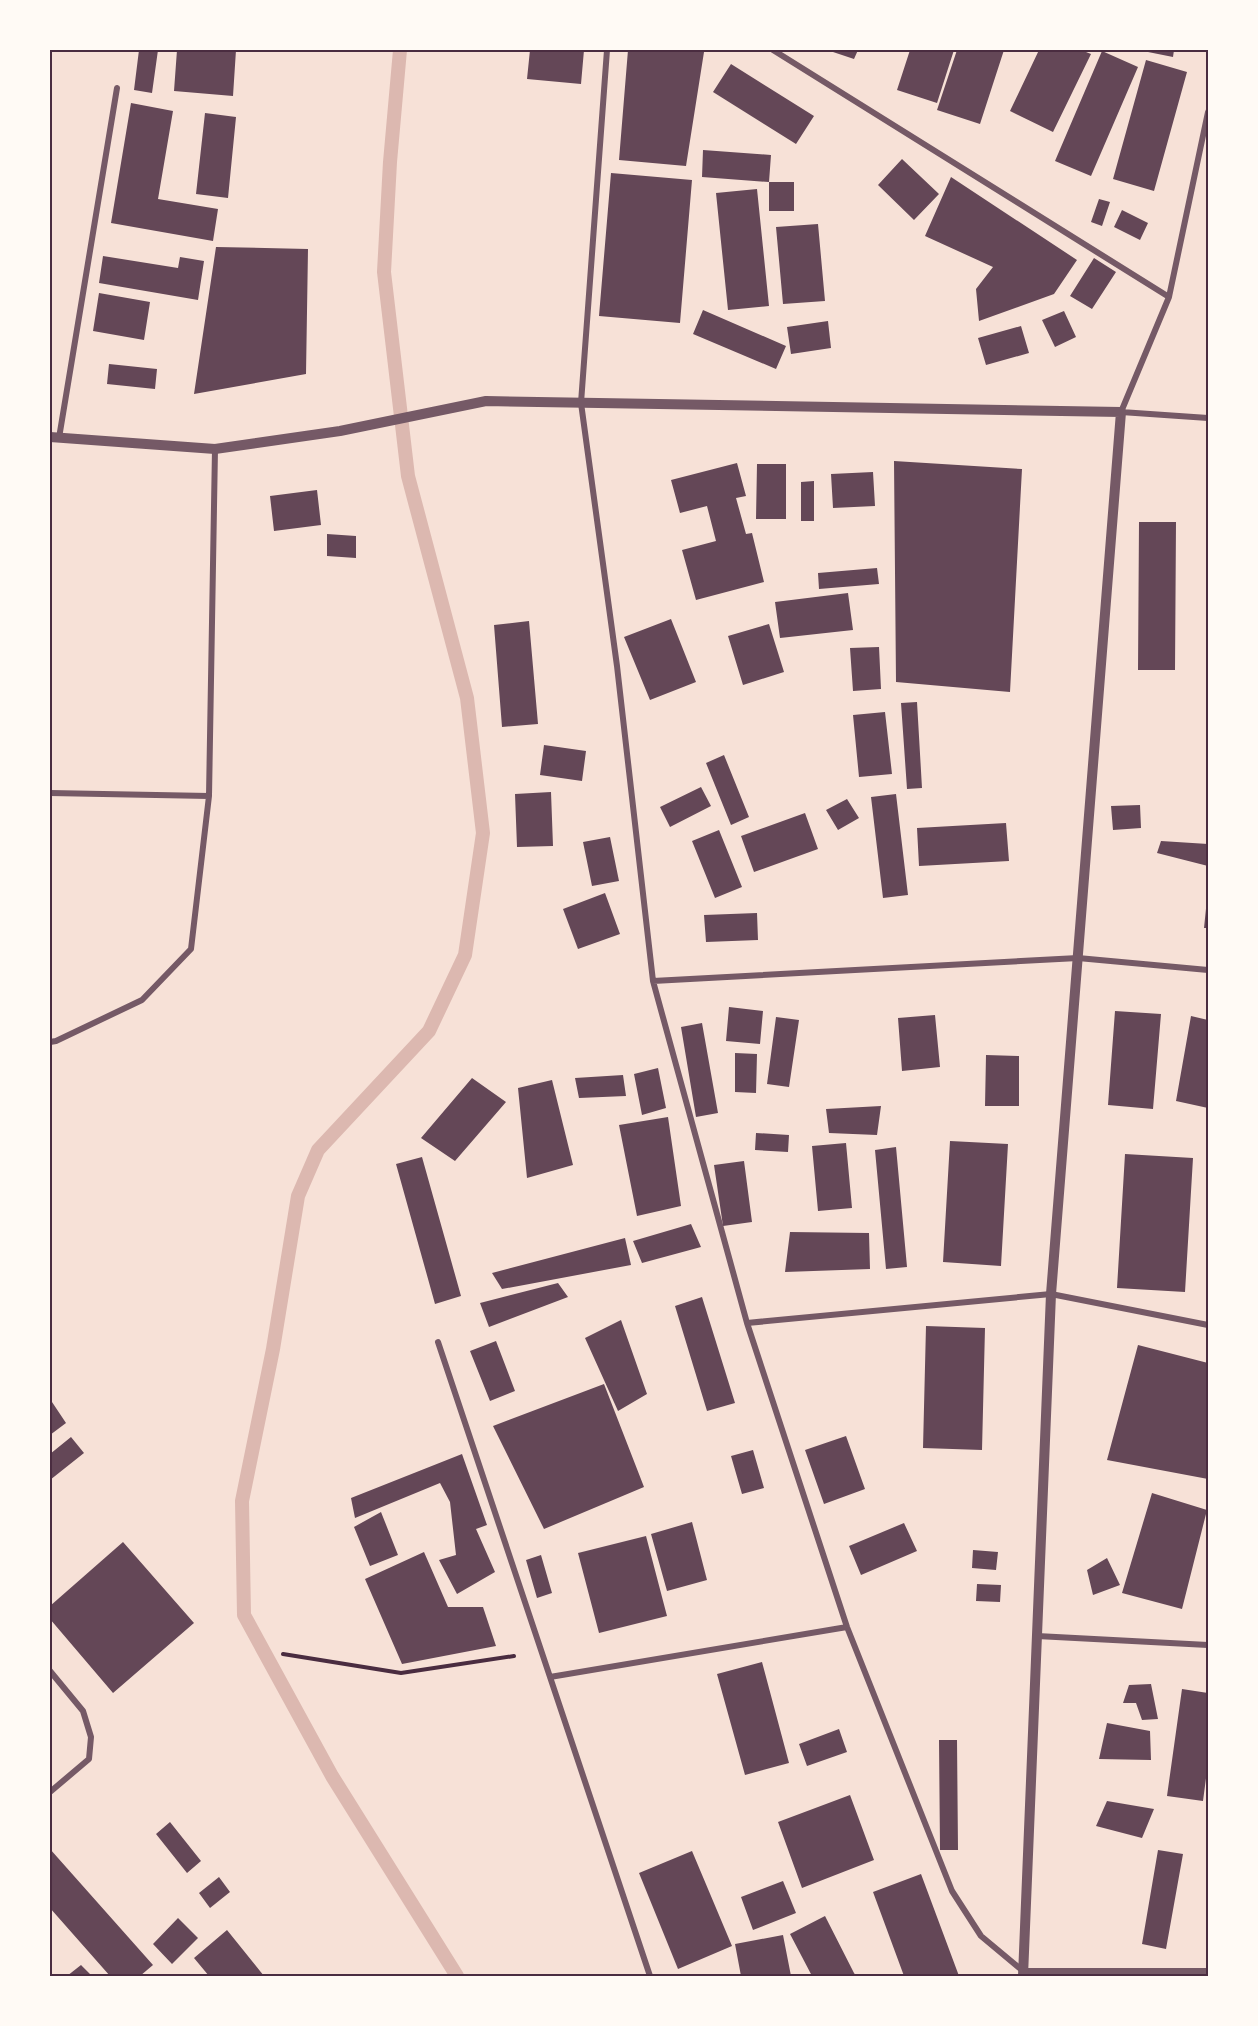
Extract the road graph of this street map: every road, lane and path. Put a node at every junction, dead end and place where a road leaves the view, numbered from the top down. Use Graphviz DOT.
graph roads {
  1 [pos="607,50"];
  2 [pos="773,50"];
  3 [pos="117,88"];
  4 [pos="1209,112"];
  5 [pos="1169,297"];
  6 [pos="581,402"];
  7 [pos="1121,412"];
  8 [pos="1209,418"];
  9 [pos="54,437"];
  10 [pos="215,449"];
  11 [pos="50,793"];
  12 [pos="209,796"];
  13 [pos="1078,958"];
  14 [pos="1209,970"];
  15 [pos="653,981"];
  16 [pos="50,1042"];
  17 [pos="1051,1294"];
  18 [pos="747,1323"];
  19 [pos="1209,1325"];
  20 [pos="438,1342"];
  21 [pos="847,1627"];
  22 [pos="1037,1636"];
  23 [pos="1209,1644"];
  24 [pos="541,1652"];
  25 [pos="283,1654"];
  26 [pos="50,1671"];
  27 [pos="550,1677"];
  28 [pos="50,1792"];
  29 [pos="1209,1971"];
  30 [pos="1023,1974"];
  31 [pos="650,1977"];
  1 -- 6 [label="street"];
  2 -- 5 [label="street"];
  3 -- 9 [label="street"];
  4 -- 5 [label="street"];
  5 -- 7 [label="street"];
  6 -- 7 [label="street"];
  6 -- 10 [label="street"];
  6 -- 15 [label="street"];
  7 -- 8 [label="street"];
  7 -- 13 [label="street"];
  9 -- 10 [label="street"];
  10 -- 12 [label="street"];
  11 -- 12 [label="street"];
  12 -- 16 [label="street"];
  13 -- 14 [label="street"];
  13 -- 15 [label="street"];
  13 -- 17 [label="street"];
  15 -- 18 [label="street"];
  17 -- 18 [label="street"];
  17 -- 19 [label="street"];
  17 -- 22 [label="street"];
  18 -- 21 [label="street"];
  20 -- 24 [label="street"];
  21 -- 27 [label="street"];
  21 -- 30 [label="street"];
  22 -- 23 [label="street"];
  22 -- 30 [label="street"];
  24 -- 25 [label="path"];
  24 -- 27 [label="street"];
  26 -- 28 [label="street"];
  27 -- 31 [label="street"];
  29 -- 30 [label="street"];
}
